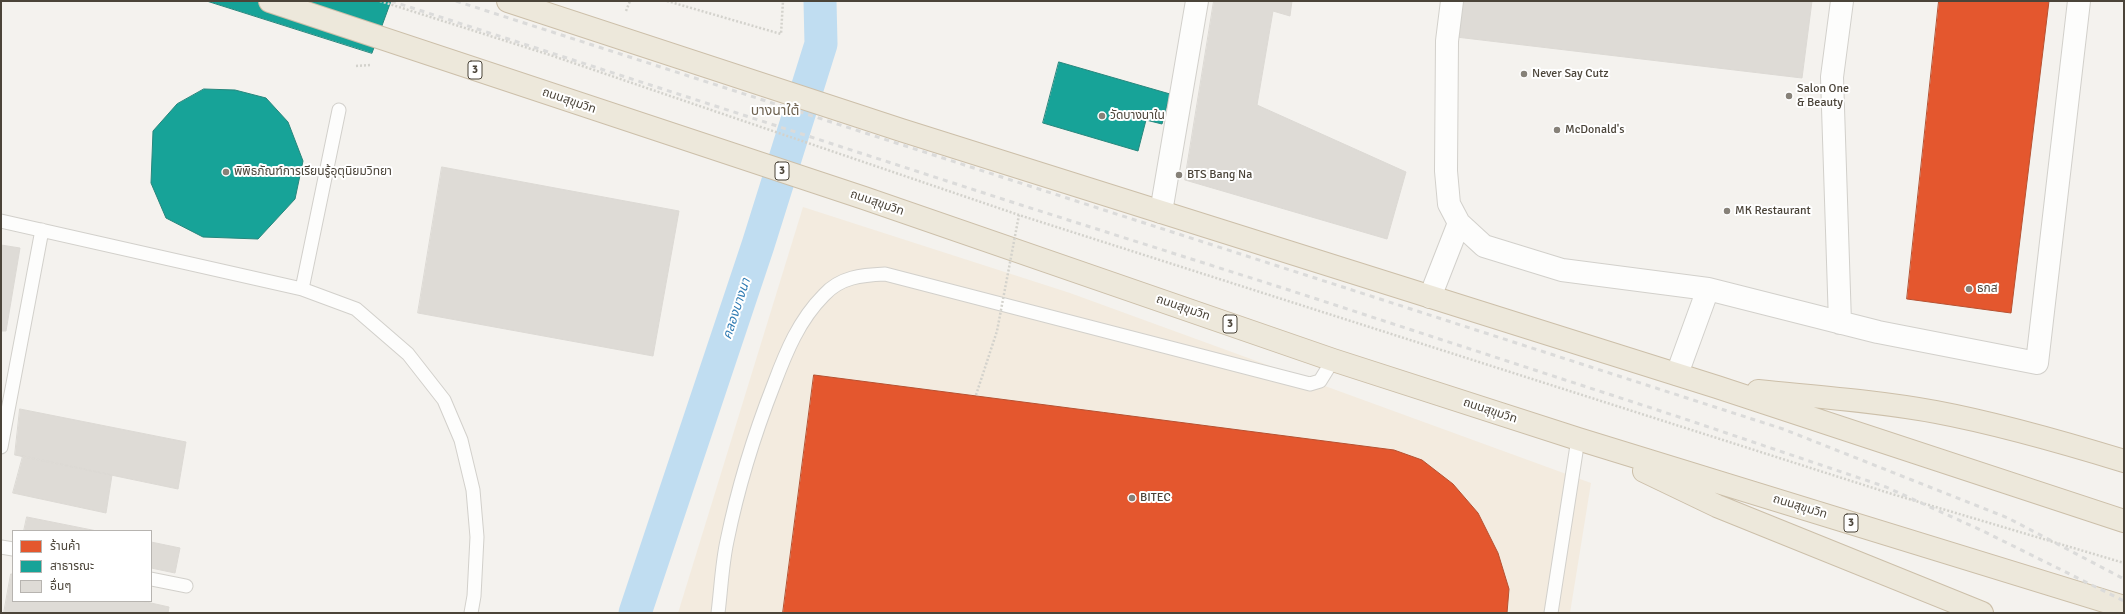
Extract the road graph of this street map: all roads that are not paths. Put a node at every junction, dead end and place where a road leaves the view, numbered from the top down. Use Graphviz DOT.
graph roads {
  1 [pos="270,1"];
  2 [pos="508,1"];
  3 [pos="1197,1"];
  4 [pos="1452,1"];
  5 [pos="1842,1"];
  6 [pos="2079,1"];
  7 [pos="339,110"];
  8 [pos="1161,212"];
  9 [pos="1,221"];
  10 [pos="1459,223"];
  11 [pos="42,230"];
  12 [pos="302,289"];
  13 [pos="1708,289"];
  14 [pos="1430,297"];
  15 [pos="1840,323"];
  16 [pos="1333,360"];
  17 [pos="1677,374"];
  18 [pos="1717,387"];
  19 [pos="1578,439"];
  20 [pos="1,447"];
  21 [pos="2124,461"];
  22 [pos="2124,521"];
  23 [pos="1,547"];
  24 [pos="12,549"];
  25 [pos="152,579"];
  26 [pos="186,586"];
  27 [pos="2124,607"];
  28 [pos="471,613"];
  29 [pos="718,613"];
  30 [pos="1551,613"];
  31 [pos="1982,613"];
  1 -- 16 [label="highway, ถนนสุขุมวิท / 3"];
  2 -- 8 [label="highway"];
  3 -- 8 [label="street"];
  4 -- 10 [label="street"];
  5 -- 15 [label="street"];
  6 -- 15 [label="street"];
  7 -- 12 [label="lane"];
  8 -- 14 [label="highway"];
  9 -- 11 [label="lane"];
  10 -- 13 [label="street"];
  10 -- 14 [label="street"];
  11 -- 12 [label="lane"];
  11 -- 20 [label="lane"];
  12 -- 28 [label="lane"];
  13 -- 15 [label="street"];
  13 -- 17 [label="street"];
  14 -- 17 [label="highway"];
  16 -- 19 [label="highway, ถนนสุขุมวิท / 3"];
  16 -- 29 [label="lane"];
  17 -- 18 [label="highway"];
  18 -- 21 [label="highway"];
  18 -- 22 [label="highway"];
  19 -- 27 [label="highway, ถนนสุขุมวิท / 3"];
  19 -- 30 [label="lane"];
  19 -- 31 [label="highway"];
  23 -- 24 [label="lane"];
  25 -- 26 [label="lane"];
}
